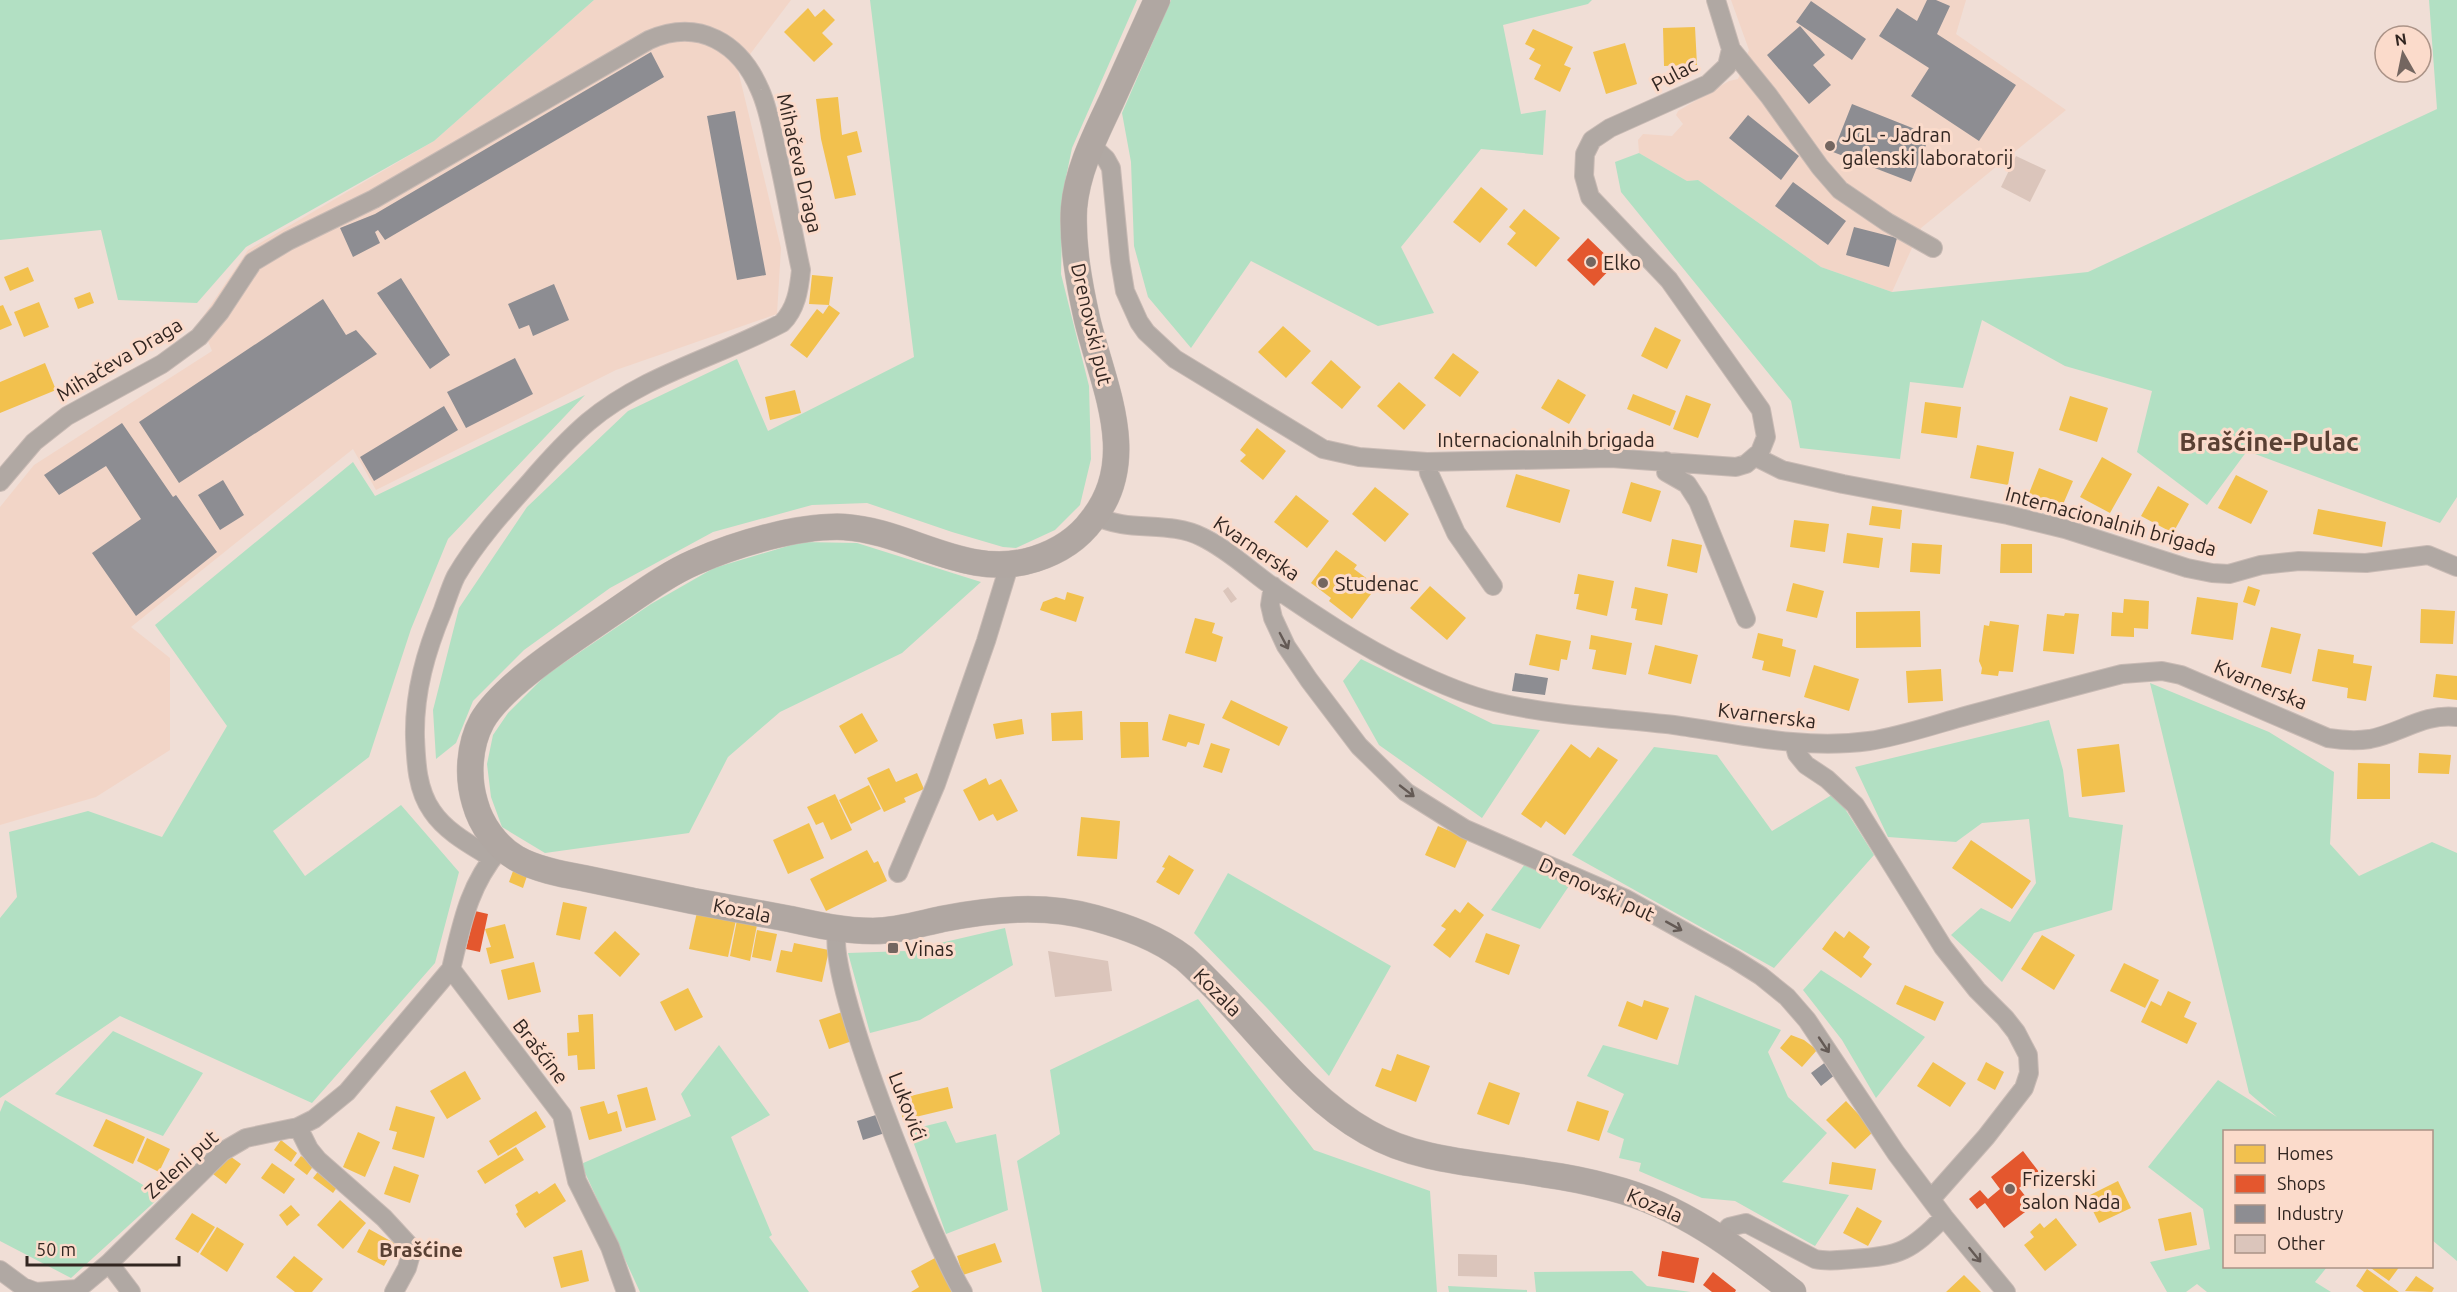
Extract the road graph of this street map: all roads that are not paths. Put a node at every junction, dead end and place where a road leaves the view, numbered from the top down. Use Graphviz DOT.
graph roads {
  1 [pos="1157,0"];
  2 [pos="1716,0"];
  3 [pos="1731,49"];
  4 [pos="1091,145"];
  5 [pos="1933,248"];
  6 [pos="1756,458"];
  7 [pos="1666,461"];
  8 [pos="1427,462"];
  9 [pos="0,482"];
  10 [pos="1096,516"];
  11 [pos="1009,566"];
  12 [pos="2457,567"];
  13 [pos="1273,586"];
  14 [pos="1493,586"];
  15 [pos="1746,619"];
  16 [pos="2457,717"];
  17 [pos="1794,743"];
  18 [pos="496,853"];
  19 [pos="898,873"];
  20 [pos="838,929"];
  21 [pos="451,969"];
  22 [pos="298,1127"];
  23 [pos="1931,1199"];
  24 [pos="1944,1217"];
  25 [pos="1721,1238"];
  26 [pos="109,1263"];
  27 [pos="0,1269"];
  28 [pos="75,1290"];
  29 [pos="131,1292"];
  30 [pos="394,1292"];
  31 [pos="626,1292"];
  32 [pos="963,1292"];
  33 [pos="1793,1292"];
  34 [pos="2006,1292"];
  1 -- 4 [label="main road, Drenovski put"];
  2 -- 3 [label="street"];
  3 -- 5 [label="street"];
  3 -- 6 [label="street, Pulac"];
  4 -- 8 [label="street, Internacionalnih brigada"];
  4 -- 10 [label="main road, Drenovski put"];
  6 -- 7 [label="street, Internacionalnih brigada"];
  6 -- 12 [label="street, Internacionalnih brigada"];
  7 -- 8 [label="street, Internacionalnih brigada"];
  7 -- 15 [label="street, Internacionalnih brigada"];
  8 -- 14 [label="street, Internacionalnih brigada"];
  9 -- 18 [label="street, Mihačeva Draga"];
  10 -- 11 [label="main road, Kozala"];
  10 -- 13 [label="street, Kvarnerska"];
  11 -- 18 [label="main road, Kozala"];
  11 -- 19 [label="street"];
  13 -- 17 [label="street, Kvarnerska"];
  13 -- 23 [label="street, Drenovski put, one-way"];
  16 -- 17 [label="street, Kvarnerska"];
  17 -- 23 [label="street"];
  18 -- 20 [label="main road, Kozala"];
  18 -- 21 [label="street"];
  20 -- 25 [label="main road, Kozala"];
  20 -- 32 [label="street, Lukovići"];
  21 -- 22 [label="street, Zeleni put"];
  21 -- 31 [label="street, Brašćine"];
  22 -- 26 [label="street, Zeleni put"];
  22 -- 30 [label="street"];
  23 -- 24 [label="street, Drenovski put"];
  24 -- 25 [label="street"];
  24 -- 34 [label="street, Drenovski put, one-way"];
  25 -- 33 [label="main road, Kozala"];
  26 -- 28 [label="street, Zeleni put"];
  26 -- 29 [label="street"];
  27 -- 28 [label="street, Zeleni put"];
}
